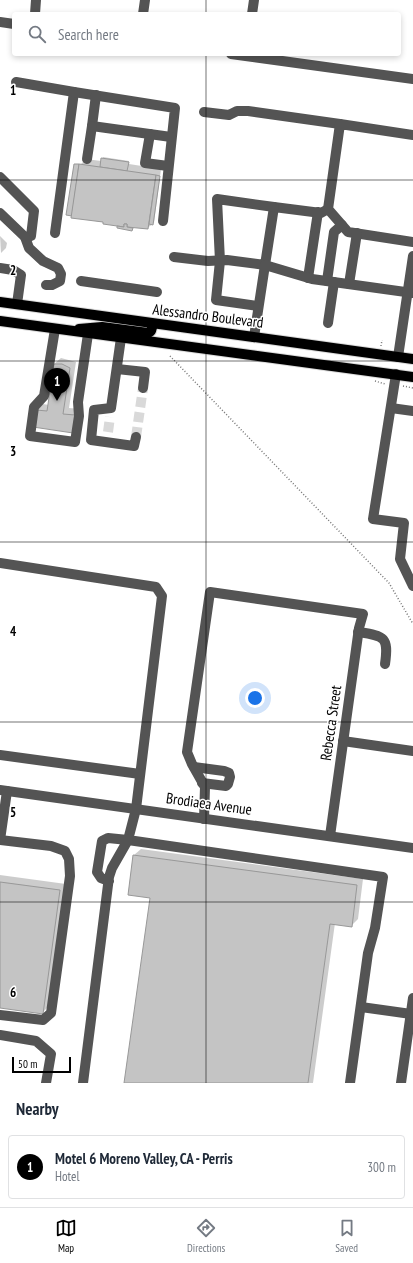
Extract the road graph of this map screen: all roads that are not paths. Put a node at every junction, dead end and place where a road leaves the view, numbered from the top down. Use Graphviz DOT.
graph roads {
  1 [pos="36,0"];
  2 [pos="145,0"];
  3 [pos="254,0"];
  4 [pos="35,12"];
  5 [pos="143,12"];
  6 [pos="252,12"];
  7 [pos="0,22"];
  8 [pos="12,24"];
  9 [pos="254,56"];
  10 [pos="413,78"];
  11 [pos="16,82"];
  12 [pos="74,92"];
  13 [pos="96,95"];
  14 [pos="204,112"];
  15 [pos="340,124"];
  16 [pos="92,126"];
  17 [pos="150,134"];
  18 [pos="413,135"];
  19 [pos="171,136"];
  20 [pos="87,159"];
  21 [pos="168,166"];
  22 [pos="0,177"];
  23 [pos="274,207"];
  24 [pos="328,209"];
  25 [pos="318,212"];
  26 [pos="0,213"];
  27 [pos="163,221"];
  28 [pos="342,225"];
  29 [pos="55,233"];
  30 [pos="357,233"];
  31 [pos="24,237"];
  32 [pos="413,242"];
  33 [pos="413,256"];
  34 [pos="174,257"];
  35 [pos="220,261"];
  36 [pos="265,265"];
  37 [pos="0,268"];
  38 [pos="308,278"];
  39 [pos="81,281"];
  40 [pos="331,282"];
  41 [pos="349,284"];
  42 [pos="46,285"];
  43 [pos="158,292"];
  44 [pos="410,292"];
  45 [pos="0,302"];
  46 [pos="17,304"];
  47 [pos="258,306"];
  48 [pos="0,321"];
  49 [pos="328,323"];
  50 [pos="153,324"];
  51 [pos="55,329"];
  52 [pos="67,331"];
  53 [pos="88,334"];
  54 [pos="254,337"];
  55 [pos="121,338"];
  56 [pos="398,357"];
  57 [pos="413,359"];
  58 [pos="117,369"];
  59 [pos="396,374"];
  60 [pos="413,377"];
  61 [pos="142,388"];
  62 [pos="391,408"];
  63 [pos="413,411"];
  64 [pos="136,437"];
  65 [pos="409,524"];
  66 [pos="0,563"];
  67 [pos="413,586"];
  68 [pos="358,632"];
  69 [pos="385,664"];
  70 [pos="343,741"];
  71 [pos="413,751"];
  72 [pos="0,755"];
  73 [pos="194,767"];
  74 [pos="140,774"];
  75 [pos="202,783"];
  76 [pos="4,791"];
  77 [pos="136,809"];
  78 [pos="204,819"];
  79 [pos="330,836"];
  80 [pos="0,840"];
  81 [pos="128,840"];
  82 [pos="413,848"];
  83 [pos="109,881"];
  84 [pos="413,998"];
  85 [pos="361,1007"];
  86 [pos="411,1014"];
  87 [pos="0,1016"];
  88 [pos="0,1035"];
  89 [pos="46,1083"];
  90 [pos="83,1083"];
  91 [pos="350,1083"];
  92 [pos="401,1083"];
  1 -- 4 [label="street"];
  2 -- 5 [label="street"];
  3 -- 6 [label="street"];
  7 -- 8 [label="street"];
  9 -- 10 [label="street"];
  11 -- 12 [label="street"];
  12 -- 13 [label="street"];
  12 -- 29 [label="street"];
  13 -- 16 [label="street"];
  13 -- 19 [label="street"];
  14 -- 15 [label="street"];
  15 -- 18 [label="street"];
  15 -- 24 [label="street"];
  16 -- 17 [label="street"];
  16 -- 20 [label="street"];
  17 -- 19 [label="street"];
  17 -- 21 [label="street"];
  19 -- 21 [label="street"];
  21 -- 27 [label="street"];
  22 -- 31 [label="street"];
  23 -- 25 [label="street"];
  23 -- 35 [label="street"];
  23 -- 36 [label="street"];
  24 -- 25 [label="street"];
  24 -- 28 [label="street"];
  25 -- 38 [label="street"];
  26 -- 31 [label="street"];
  28 -- 30 [label="street"];
  28 -- 40 [label="street"];
  30 -- 32 [label="street"];
  30 -- 41 [label="street"];
  31 -- 42 [label="street"];
  33 -- 44 [label="street"];
  34 -- 35 [label="street"];
  35 -- 36 [label="street"];
  35 -- 47 [label="street"];
  36 -- 38 [label="street"];
  36 -- 47 [label="street"];
  37 -- 46 [label="street"];
  38 -- 40 [label="street"];
  39 -- 43 [label="street"];
  40 -- 41 [label="street"];
  40 -- 49 [label="street"];
  41 -- 44 [label="street"];
  44 -- 56 [label="street"];
  45 -- 46 [label="main road, Alessandro Boulevard"];
  46 -- 50 [label="main road, Alessandro Boulevard"];
  47 -- 54 [label="street"];
  48 -- 51 [label="main road"];
  50 -- 52 [label="main road"];
  50 -- 54 [label="main road, Alessandro Boulevard"];
  51 -- 52 [label="main road"];
  51 -- 53 [label="street"];
  52 -- 53 [label="main road"];
  53 -- 55 [label="main road"];
  54 -- 56 [label="main road, Alessandro Boulevard"];
  55 -- 58 [label="street"];
  55 -- 59 [label="main road"];
  56 -- 57 [label="main road, Alessandro Boulevard"];
  56 -- 59 [label="main road"];
  58 -- 61 [label="street"];
  58 -- 64 [label="street"];
  59 -- 60 [label="main road"];
  59 -- 62 [label="street"];
  62 -- 63 [label="street"];
  62 -- 65 [label="street"];
  65 -- 67 [label="street"];
  66 -- 74 [label="street"];
  68 -- 69 [label="street"];
  68 -- 70 [label="street, Rebecca Street"];
  68 -- 73 [label="street, Rebecca Street"];
  70 -- 71 [label="street"];
  70 -- 79 [label="street, Rebecca Street"];
  72 -- 74 [label="street"];
  73 -- 75 [label="street"];
  73 -- 75 [label="street"];
  74 -- 77 [label="street"];
  75 -- 78 [label="street"];
  76 -- 77 [label="street, Brodiaea Avenue"];
  76 -- 80 [label="street"];
  77 -- 78 [label="street, Brodiaea Avenue"];
  77 -- 81 [label="street"];
  78 -- 79 [label="street, Brodiaea Avenue"];
  79 -- 82 [label="street, Brodiaea Avenue"];
  80 -- 87 [label="street"];
  81 -- 83 [label="street"];
  81 -- 83 [label="street"];
  81 -- 85 [label="street"];
  83 -- 90 [label="street"];
  84 -- 86 [label="street"];
  85 -- 86 [label="street"];
  85 -- 91 [label="street"];
  86 -- 92 [label="street"];
  88 -- 89 [label="street"];
}
